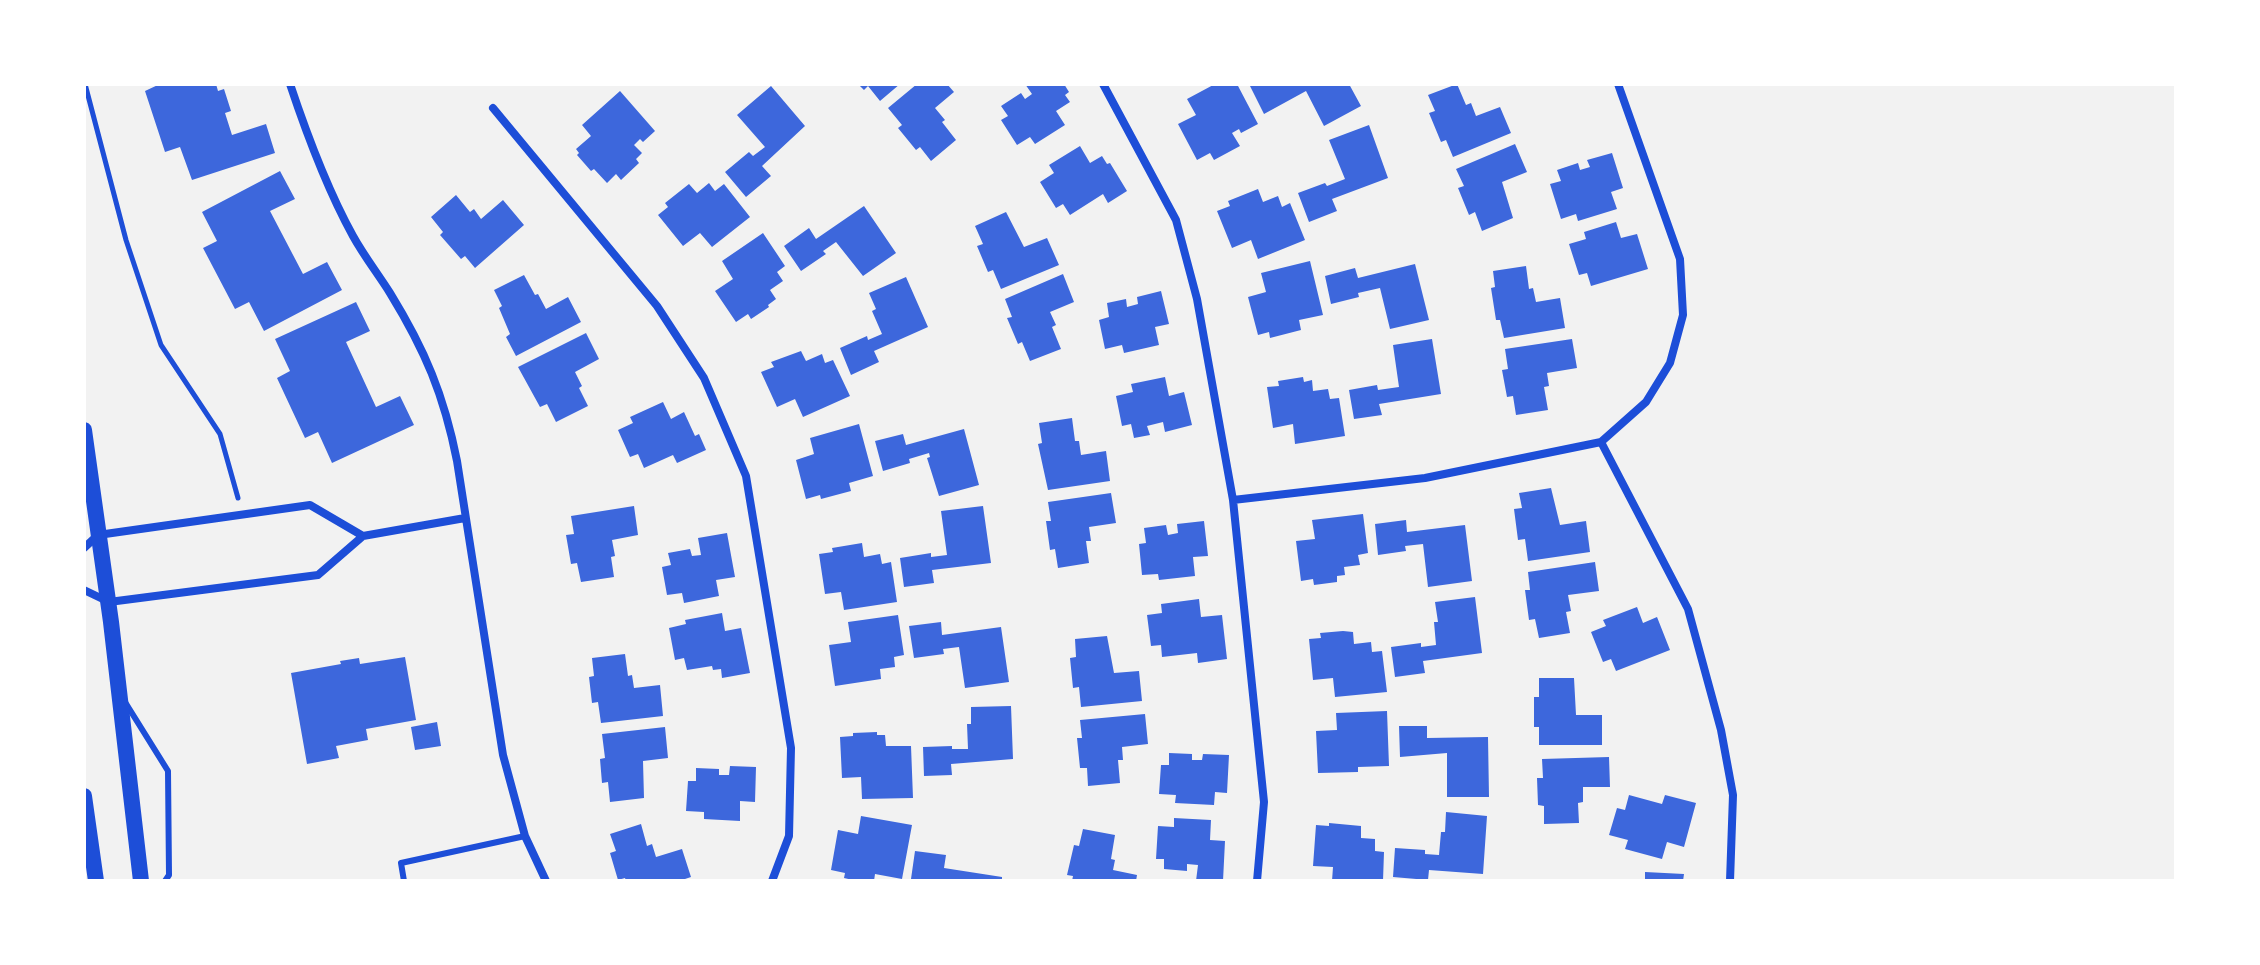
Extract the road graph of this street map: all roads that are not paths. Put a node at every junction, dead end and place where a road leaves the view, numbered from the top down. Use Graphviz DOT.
graph roads {
  1 [pos="290,84"];
  2 [pos="1103,84"];
  3 [pos="1618,84"];
  4 [pos="493,108"];
  5 [pos="84,430"];
  6 [pos="1601,442"];
  7 [pos="1233,500"];
  8 [pos="465,518"];
  9 [pos="98,535"];
  10 [pos="363,536"];
  11 [pos="84,548"];
  12 [pos="84,590"];
  13 [pos="109,602"];
  14 [pos="121,695"];
  15 [pos="84,796"];
  16 [pos="525,836"];
  17 [pos="96,881"];
  18 [pos="141,881"];
  19 [pos="165,881"];
  20 [pos="404,881"];
  21 [pos="546,881"];
  22 [pos="772,881"];
  23 [pos="1257,881"];
  24 [pos="1730,881"];
  1 -- 8 [label="street"];
  2 -- 7 [label="street"];
  3 -- 6 [label="street"];
  4 -- 22 [label="street"];
  5 -- 9 [label="main road"];
  6 -- 7 [label="street"];
  6 -- 24 [label="street"];
  7 -- 23 [label="street"];
  8 -- 10 [label="street"];
  8 -- 16 [label="street"];
  9 -- 10 [label="street"];
  9 -- 11 [label="street"];
  9 -- 13 [label="main road"];
  10 -- 13 [label="street"];
  12 -- 13 [label="street"];
  13 -- 14 [label="main road"];
  14 -- 18 [label="main road"];
  14 -- 19 [label="lane"];
  15 -- 17 [label="main road"];
  16 -- 20 [label="lane"];
  16 -- 21 [label="street"];
}
